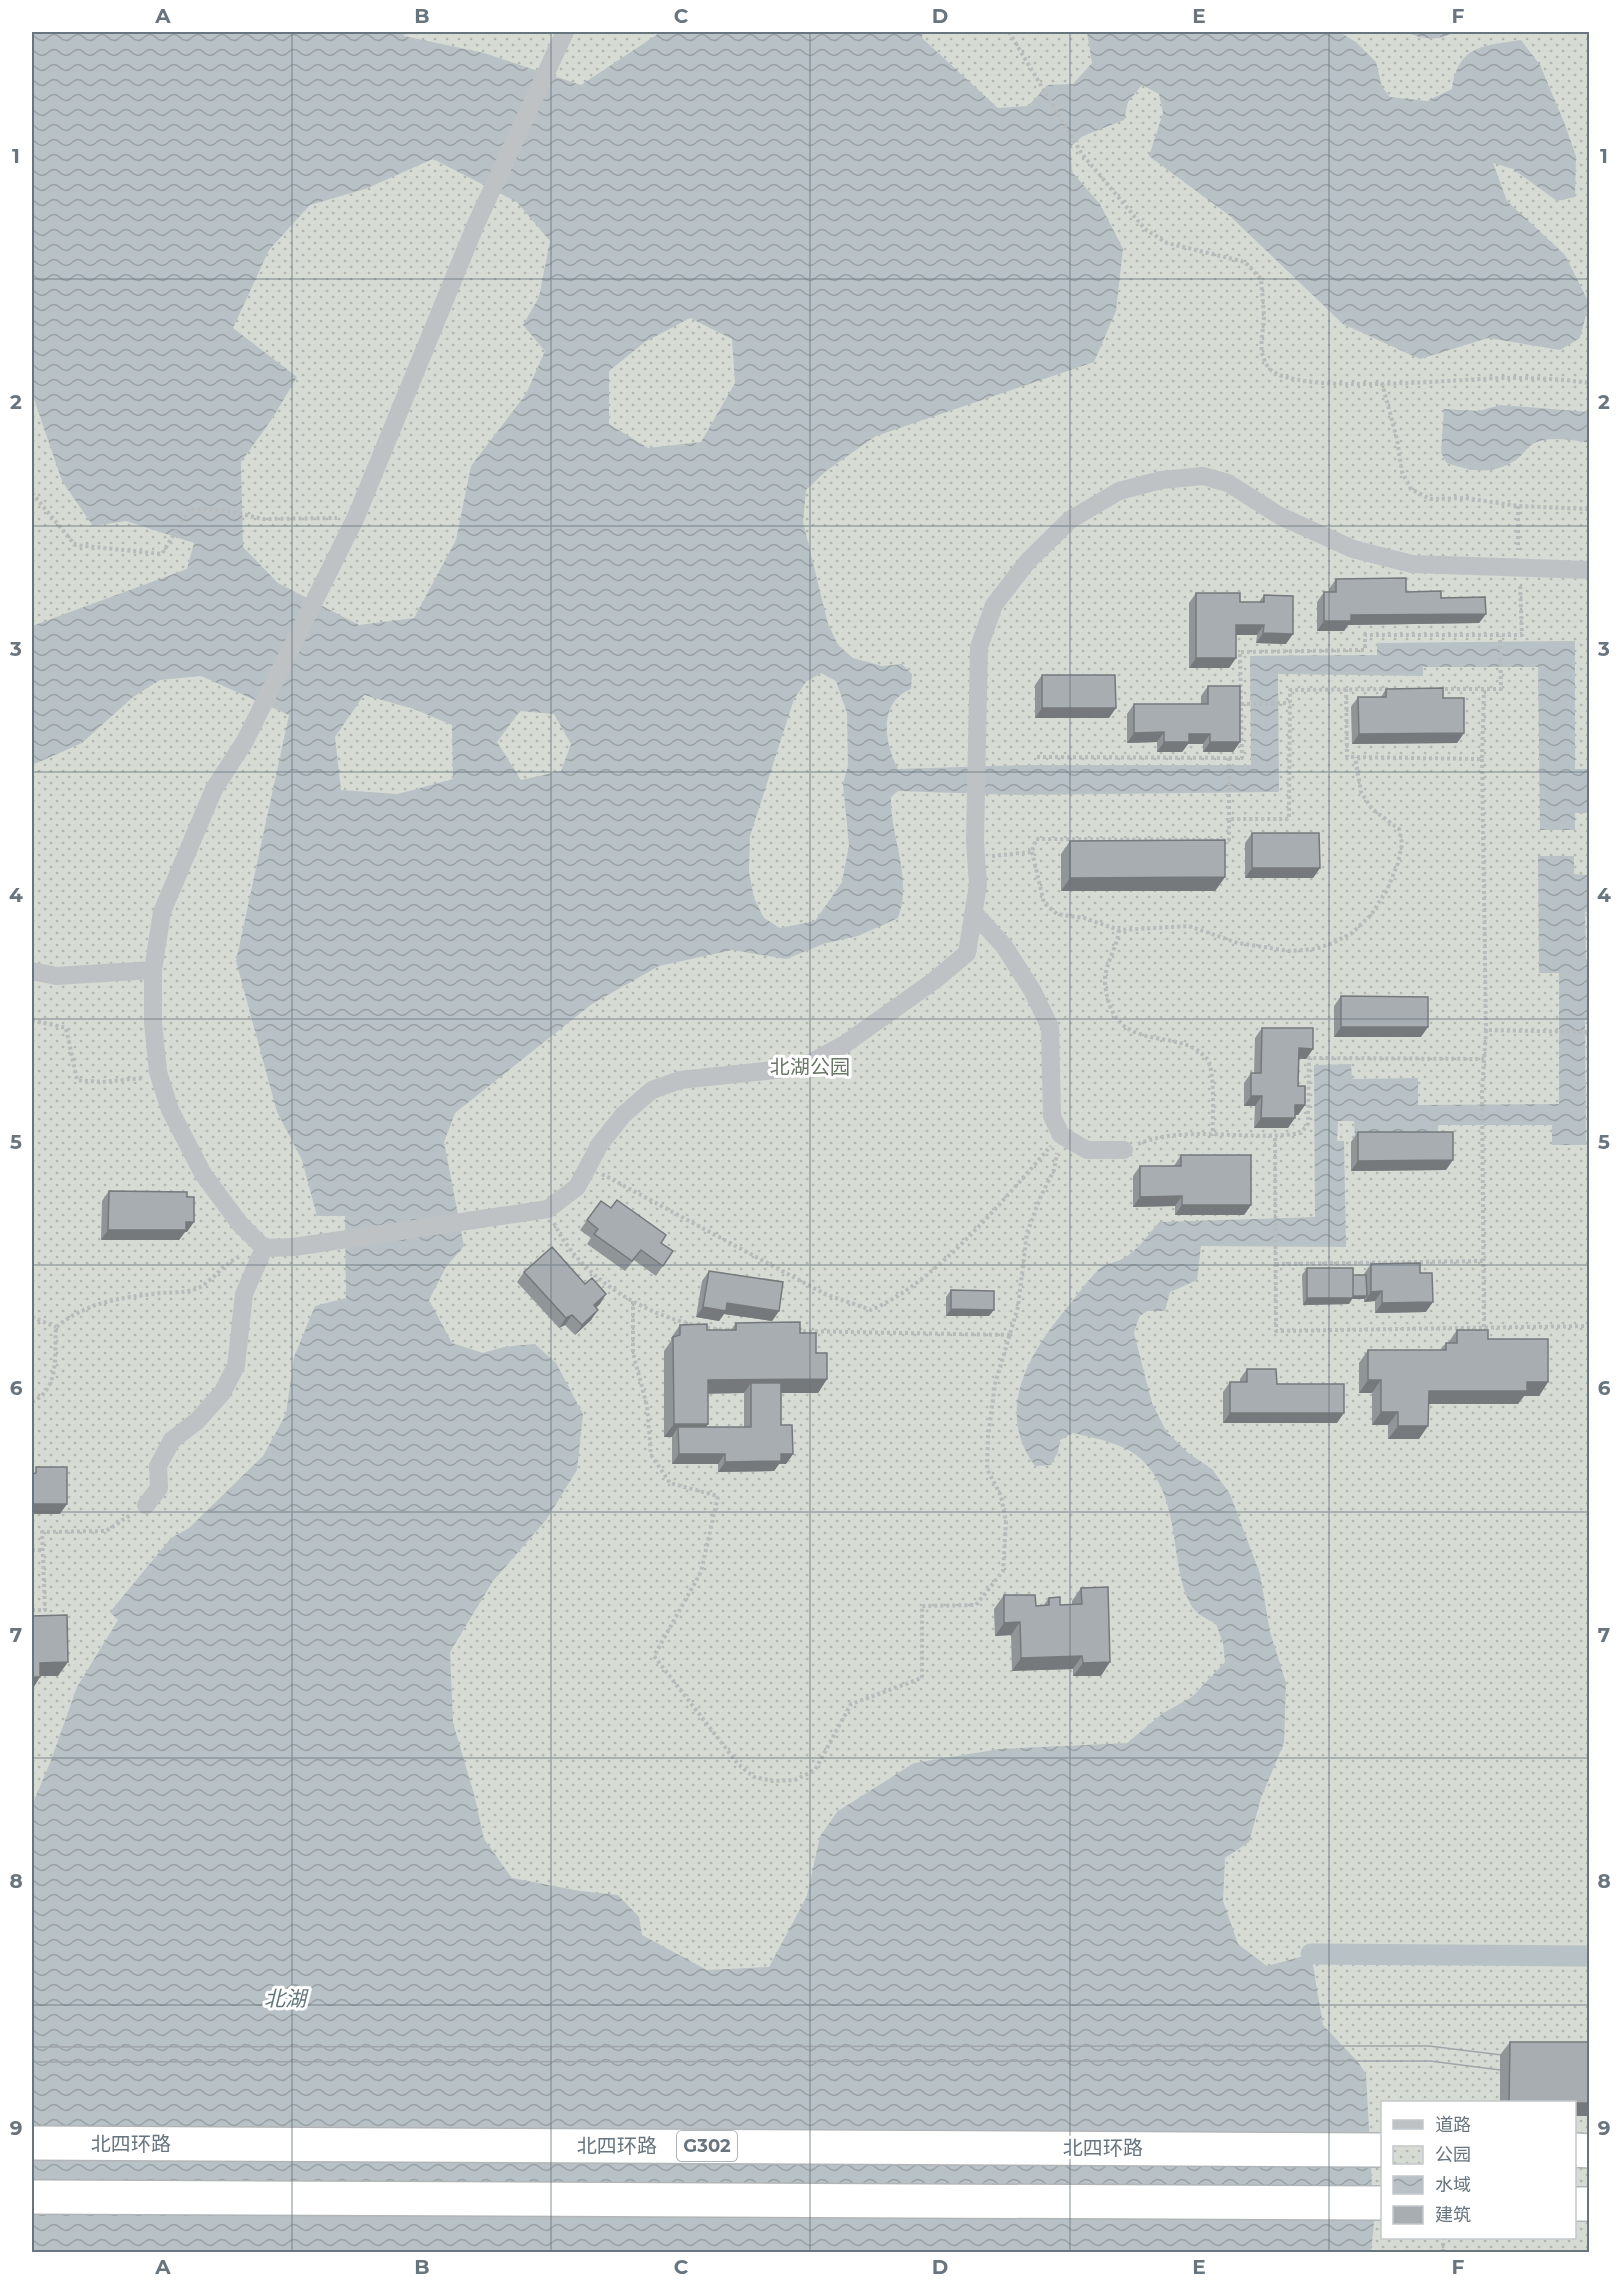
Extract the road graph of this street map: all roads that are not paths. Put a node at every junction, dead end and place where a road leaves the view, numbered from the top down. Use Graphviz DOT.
graph roads {
  1 [pos="565,32"];
  2 [pos="1590,570"];
  3 [pos="974,913"];
  4 [pos="153,970"];
  5 [pos="32,971"];
  6 [pos="1124,1150"];
  7 [pos="264,1248"];
  8 [pos="146,1505"];
  9 [pos="32,2143"];
  10 [pos="1381,2150"];
  11 [pos="32,2197"];
  12 [pos="1381,2203"];
  1 -- 4 [label="street"];
  2 -- 3 [label="street"];
  3 -- 6 [label="street"];
  3 -- 7 [label="street"];
  4 -- 5 [label="street"];
  4 -- 7 [label="street"];
  7 -- 8 [label="street"];
  9 -- 10 [label="highway, 北四环路 / G302"];
  11 -- 12 [label="highway"];
}
